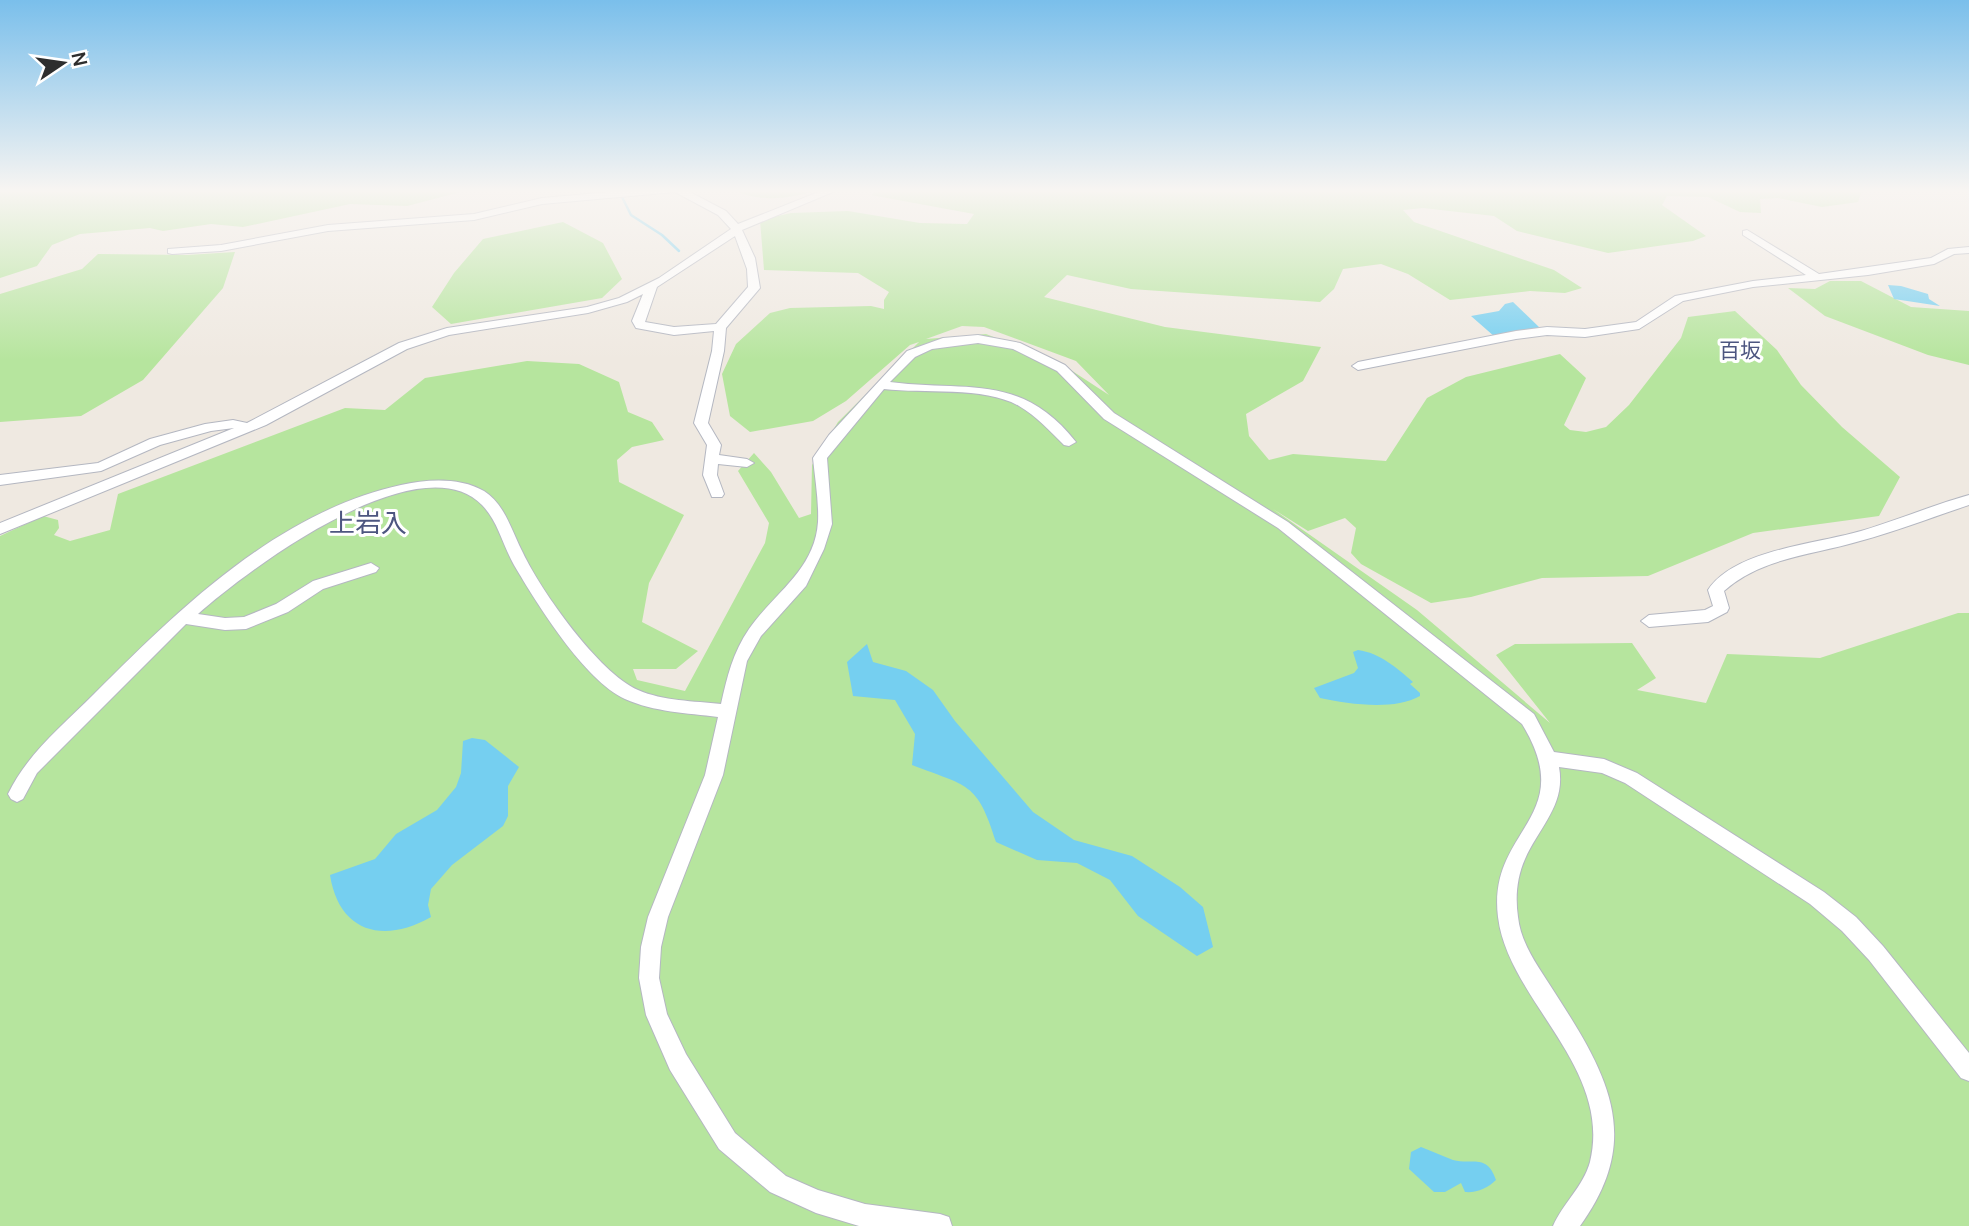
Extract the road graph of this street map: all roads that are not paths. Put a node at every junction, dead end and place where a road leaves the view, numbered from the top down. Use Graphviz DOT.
graph roads {
  1 [pos="231,246"];
  2 [pos="710,246"];
  3 [pos="744,246"];
  4 [pos="1768,246"];
  5 [pos="1969,250"];
  6 [pos="172,251"];
  7 [pos="1818,278"];
  8 [pos="652,286"];
  9 [pos="720,327"];
  10 [pos="1358,366"];
  11 [pos="881,385"];
  12 [pos="249,427"];
  13 [pos="1069,442"];
  14 [pos="714,459"];
  15 [pos="747,463"];
  16 [pos="0,480"];
  17 [pos="717,494"];
  18 [pos="1969,499"];
  19 [pos="0,529"];
  20 [pos="371,568"];
  21 [pos="184,618"];
  22 [pos="1648,621"];
  23 [pos="726,711"];
  24 [pos="1548,758"];
  25 [pos="17,794"];
  26 [pos="1969,1070"];
  27 [pos="940,1226"];
  28 [pos="1565,1226"];
  1 -- 6 [label="street"];
  2 -- 8 [label="street"];
  3 -- 9 [label="street"];
  4 -- 7 [label="street"];
  5 -- 7 [label="street"];
  7 -- 10 [label="street"];
  8 -- 9 [label="street"];
  8 -- 12 [label="street"];
  9 -- 14 [label="street"];
  11 -- 13 [label="street"];
  11 -- 23 [label="street"];
  11 -- 24 [label="street"];
  12 -- 16 [label="street"];
  12 -- 19 [label="street"];
  14 -- 15 [label="street"];
  14 -- 17 [label="street"];
  18 -- 22 [label="street"];
  20 -- 21 [label="street"];
  21 -- 23 [label="street"];
  21 -- 25 [label="street"];
  23 -- 27 [label="street"];
  24 -- 26 [label="street"];
  24 -- 28 [label="street"];
}
